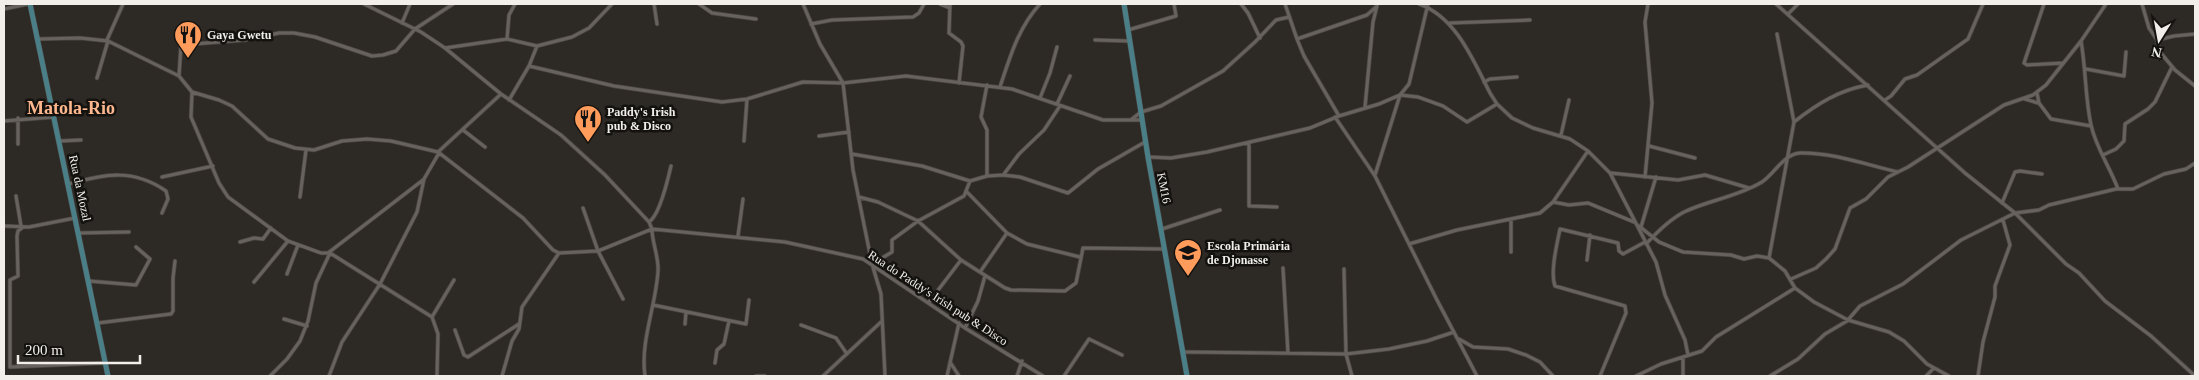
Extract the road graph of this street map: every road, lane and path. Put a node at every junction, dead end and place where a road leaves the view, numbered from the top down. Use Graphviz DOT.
graph roads {
  1 [pos="29,4"];
  2 [pos="123,4"];
  3 [pos="364,4"];
  4 [pos="410,4"];
  5 [pos="454,4"];
  6 [pos="515,4"];
  7 [pos="612,4"];
  8 [pos="654,4"];
  9 [pos="699,4"];
  10 [pos="803,4"];
  11 [pos="924,4"];
  12 [pos="940,4"];
  13 [pos="1040,4"];
  14 [pos="1124,4"];
  15 [pos="1174,4"];
  16 [pos="1241,4"];
  17 [pos="1285,4"];
  18 [pos="1419,4"];
  19 [pos="1648,4"];
  20 [pos="1776,4"];
  21 [pos="1798,4"];
  22 [pos="1983,4"];
  23 [pos="2044,4"];
  24 [pos="2106,4"];
  25 [pos="2142,4"];
  26 [pos="1378,5"];
  27 [pos="1428,5"];
  28 [pos="950,6"];
  29 [pos="4,9"];
  30 [pos="1788,14"];
  31 [pos="1289,17"];
  32 [pos="756,19"];
  33 [pos="1530,20"];
  34 [pos="402,23"];
  35 [pos="1450,23"];
  36 [pos="657,24"];
  37 [pos="811,24"];
  38 [pos="415,29"];
  39 [pos="1128,30"];
  40 [pos="1777,34"];
  41 [pos="2195,34"];
  42 [pos="1260,38"];
  43 [pos="1297,38"];
  44 [pos="38,39"];
  45 [pos="507,39"];
  46 [pos="1095,40"];
  47 [pos="2081,40"];
  48 [pos="2157,40"];
  49 [pos="108,41"];
  50 [pos="1130,41"];
  51 [pos="537,46"];
  52 [pos="1057,46"];
  53 [pos="445,48"];
  54 [pos="2126,52"];
  55 [pos="2064,63"];
  56 [pos="529,66"];
  57 [pos="2172,67"];
  58 [pos="2086,69"];
  59 [pos="179,76"];
  60 [pos="1070,76"];
  61 [pos="1517,76"];
  62 [pos="97,78"];
  63 [pos="1484,82"];
  64 [pos="843,83"];
  65 [pos="959,83"];
  66 [pos="1868,84"];
  67 [pos="988,85"];
  68 [pos="2195,86"];
  69 [pos="1000,87"];
  70 [pos="192,92"];
  71 [pos="2037,93"];
  72 [pos="501,94"];
  73 [pos="1400,95"];
  74 [pos="1040,98"];
  75 [pos="2024,98"];
  76 [pos="509,100"];
  77 [pos="747,100"];
  78 [pos="1569,100"];
  79 [pos="1885,100"];
  80 [pos="2039,103"];
  81 [pos="1497,104"];
  82 [pos="1058,105"];
  83 [pos="1365,107"];
  84 [pos="1141,112"];
  85 [pos="1337,116"];
  86 [pos="55,117"];
  87 [pos="18,118"];
  88 [pos="1131,119"];
  89 [pos="1142,120"];
  90 [pos="4,121"];
  91 [pos="1794,122"];
  92 [pos="2091,126"];
  93 [pos="463,130"];
  94 [pos="848,132"];
  95 [pos="1561,135"];
  96 [pos="819,136"];
  97 [pos="81,140"];
  98 [pos="60,141"];
  99 [pos="744,141"];
  100 [pos="1146,141"];
  101 [pos="1250,143"];
  102 [pos="18,144"];
  103 [pos="1649,146"];
  104 [pos="485,147"];
  105 [pos="1938,148"];
  106 [pos="306,150"];
  107 [pos="438,152"];
  108 [pos="1588,152"];
  109 [pos="852,154"];
  110 [pos="2103,155"];
  111 [pos="1148,157"];
  112 [pos="1695,158"];
  113 [pos="1788,158"];
  114 [pos="2195,163"];
  115 [pos="213,166"];
  116 [pos="670,166"];
  117 [pos="1898,172"];
  118 [pos="1610,173"];
  119 [pos="2042,174"];
  120 [pos="1003,175"];
  121 [pos="987,176"];
  122 [pos="1375,176"];
  123 [pos="162,177"];
  124 [pos="1645,177"];
  125 [pos="1656,177"];
  126 [pos="424,179"];
  127 [pos="970,181"];
  128 [pos="69,184"];
  129 [pos="1750,188"];
  130 [pos="2118,189"];
  131 [pos="967,192"];
  132 [pos="16,196"];
  133 [pos="300,197"];
  134 [pos="859,197"];
  135 [pos="743,199"];
  136 [pos="1553,202"];
  137 [pos="2002,203"];
  138 [pos="1276,207"];
  139 [pos="583,208"];
  140 [pos="1220,210"];
  141 [pos="162,213"];
  142 [pos="2015,213"];
  143 [pos="76,218"];
  144 [pos="1510,219"];
  145 [pos="2002,220"];
  146 [pos="918,221"];
  147 [pos="649,222"];
  148 [pos="1636,223"];
  149 [pos="4,226"];
  150 [pos="22,227"];
  151 [pos="1641,227"];
  152 [pos="271,228"];
  153 [pos="652,228"];
  154 [pos="1162,229"];
  155 [pos="129,232"];
  156 [pos="79,233"];
  157 [pos="1007,233"];
  158 [pos="1590,235"];
  159 [pos="738,236"];
  160 [pos="1652,238"];
  161 [pos="288,240"];
  162 [pos="240,242"];
  163 [pos="1646,243"];
  164 [pos="1409,244"];
  165 [pos="298,245"];
  166 [pos="136,247"];
  167 [pos="1165,250"];
  168 [pos="598,251"];
  169 [pos="559,252"];
  170 [pos="1511,252"];
  171 [pos="329,253"];
  172 [pos="1080,257"];
  173 [pos="1769,258"];
  174 [pos="961,260"];
  175 [pos="1587,260"];
  176 [pos="175,261"];
  177 [pos="872,264"];
  178 [pos="1284,268"];
  179 [pos="1344,269"];
  180 [pos="980,272"];
  181 [pos="287,274"];
  182 [pos="985,276"];
  183 [pos="1791,279"];
  184 [pos="454,280"];
  185 [pos="88,281"];
  186 [pos="254,282"];
  187 [pos="380,284"];
  188 [pos="1795,288"];
  189 [pos="623,299"];
  190 [pos="748,300"];
  191 [pos="929,302"];
  192 [pos="653,305"];
  193 [pos="686,312"];
  194 [pos="432,317"];
  195 [pos="284,319"];
  196 [pos="1848,320"];
  197 [pos="729,321"];
  198 [pos="881,321"];
  199 [pos="98,323"];
  200 [pos="959,323"];
  201 [pos="520,324"];
  202 [pos="685,324"];
  203 [pos="801,325"];
  204 [pos="307,326"];
  205 [pos="965,328"];
  206 [pos="455,330"];
  207 [pos="1454,332"];
  208 [pos="1458,339"];
  209 [pos="1183,352"];
  210 [pos="1288,353"];
  211 [pos="847,354"];
  212 [pos="1346,354"];
  213 [pos="1122,355"];
  214 [pos="1688,355"];
  215 [pos="1684,358"];
  216 [pos="1022,361"];
  217 [pos="949,362"];
  218 [pos="106,363"];
  219 [pos="715,363"];
  220 [pos="1927,364"];
  221 [pos="1934,368"];
  222 [pos="1928,375"];
  223 [pos="108,376"];
  224 [pos="270,376"];
  225 [pos="329,376"];
  226 [pos="437,376"];
  227 [pos="502,376"];
  228 [pos="645,376"];
  229 [pos="756,376"];
  230 [pos="765,376"];
  231 [pos="823,376"];
  232 [pos="886,376"];
  233 [pos="947,376"];
  234 [pos="959,376"];
  235 [pos="1017,376"];
  236 [pos="1043,376"];
  237 [pos="1064,376"];
  238 [pos="1187,376"];
  239 [pos="1352,376"];
  240 [pos="1477,376"];
  241 [pos="1553,376"];
  242 [pos="1600,376"];
  243 [pos="1636,376"];
  244 [pos="1683,376"];
  245 [pos="1770,376"];
  246 [pos="1949,376"];
  247 [pos="1978,376"];
  248 [pos="2194,376"];
  1 -- 29 [label="street"];
  1 -- 44 [label="main road, Rua da Mozal"];
  2 -- 49 [label="street"];
  3 -- 34 [label="street"];
  4 -- 34 [label="street"];
  5 -- 38 [label="street"];
  6 -- 45 [label="street"];
  7 -- 51 [label="street"];
  8 -- 36 [label="street"];
  9 -- 32 [label="street"];
  10 -- 37 [label="street"];
  11 -- 37 [label="street"];
  12 -- 28 [label="street"];
  13 -- 69 [label="street"];
  14 -- 39 [label="main road, KM16"];
  15 -- 39 [label="street"];
  16 -- 42 [label="street"];
  17 -- 31 [label="street"];
  18 -- 27 [label="street"];
  19 -- 103 [label="street"];
  20 -- 30 [label="street"];
  21 -- 30 [label="street"];
  22 -- 79 [label="street"];
  23 -- 55 [label="street"];
  24 -- 47 [label="street"];
  25 -- 48 [label="street"];
  26 -- 43 [label="street"];
  26 -- 83 [label="street"];
  27 -- 35 [label="street"];
  27 -- 73 [label="street"];
  28 -- 65 [label="street"];
  30 -- 66 [label="street"];
  31 -- 42 [label="street"];
  31 -- 43 [label="street"];
  33 -- 35 [label="street"];
  34 -- 38 [label="street"];
  35 -- 63 [label="street"];
  37 -- 64 [label="street"];
  38 -- 53 [label="street"];
  38 -- 59 [label="street"];
  39 -- 50 [label="main road, KM16"];
  40 -- 91 [label="street"];
  41 -- 48 [label="street"];
  42 -- 84 [label="street"];
  43 -- 85 [label="street"];
  44 -- 49 [label="street"];
  44 -- 86 [label="main road, Rua da Mozal"];
  45 -- 51 [label="street"];
  45 -- 53 [label="street"];
  46 -- 50 [label="street"];
  47 -- 55 [label="street"];
  47 -- 58 [label="street"];
  48 -- 57 [label="street"];
  49 -- 59 [label="street"];
  49 -- 62 [label="street"];
  50 -- 84 [label="main road, KM16"];
  51 -- 56 [label="street"];
  52 -- 74 [label="street"];
  53 -- 72 [label="street"];
  54 -- 58 [label="street"];
  55 -- 71 [label="street"];
  56 -- 76 [label="street"];
  56 -- 77 [label="street"];
  57 -- 68 [label="street"];
  57 -- 110 [label="street"];
  58 -- 92 [label="street"];
  59 -- 70 [label="street"];
  60 -- 82 [label="street"];
  61 -- 63 [label="street"];
  63 -- 81 [label="street"];
  64 -- 65 [label="street"];
  64 -- 77 [label="street"];
  64 -- 94 [label="street"];
  65 -- 67 [label="street"];
  66 -- 79 [label="street"];
  66 -- 91 [label="street"];
  67 -- 69 [label="street"];
  67 -- 121 [label="street"];
  69 -- 74 [label="street"];
  70 -- 106 [label="street"];
  70 -- 115 [label="street"];
  71 -- 75 [label="street"];
  71 -- 80 [label="street"];
  72 -- 76 [label="street"];
  72 -- 93 [label="street"];
  73 -- 81 [label="street"];
  73 -- 83 [label="street"];
  73 -- 122 [label="street"];
  74 -- 82 [label="street"];
  75 -- 80 [label="street"];
  75 -- 105 [label="street"];
  76 -- 147 [label="street"];
  77 -- 99 [label="street"];
  78 -- 95 [label="street"];
  79 -- 105 [label="street"];
  80 -- 92 [label="street"];
  81 -- 95 [label="street"];
  82 -- 88 [label="street"];
  82 -- 120 [label="street"];
  83 -- 85 [label="street"];
  84 -- 88 [label="street"];
  84 -- 89 [label="main road, KM16"];
  85 -- 101 [label="street"];
  85 -- 122 [label="street"];
  86 -- 87 [label="street"];
  86 -- 98 [label="main road, Rua da Mozal"];
  87 -- 90 [label="street"];
  87 -- 102 [label="street"];
  88 -- 89 [label="street"];
  89 -- 100 [label="main road, KM16"];
  91 -- 113 [label="street"];
  92 -- 110 [label="street"];
  93 -- 104 [label="street"];
  93 -- 107 [label="street"];
  94 -- 96 [label="street"];
  94 -- 109 [label="street"];
  95 -- 108 [label="street"];
  97 -- 98 [label="street"];
  98 -- 128 [label="main road, Rua da Mozal"];
  100 -- 111 [label="main road, KM16"];
  100 -- 120 [label="street"];
  101 -- 111 [label="street"];
  101 -- 138 [label="street"];
  103 -- 112 [label="street"];
  103 -- 124 [label="street"];
  105 -- 117 [label="street"];
  105 -- 137 [label="street"];
  106 -- 107 [label="street"];
  106 -- 133 [label="street"];
  107 -- 126 [label="street"];
  107 -- 169 [label="street"];
  108 -- 118 [label="street"];
  108 -- 136 [label="street"];
  109 -- 127 [label="street"];
  109 -- 134 [label="street"];
  110 -- 130 [label="street"];
  111 -- 154 [label="main road, KM16"];
  113 -- 117 [label="street"];
  113 -- 129 [label="street"];
  113 -- 173 [label="street"];
  114 -- 130 [label="street"];
  115 -- 123 [label="street"];
  115 -- 152 [label="street"];
  116 -- 147 [label="street"];
  117 -- 183 [label="street"];
  118 -- 124 [label="street"];
  118 -- 148 [label="street"];
  119 -- 137 [label="street"];
  120 -- 121 [label="street"];
  121 -- 127 [label="street"];
  122 -- 164 [label="street"];
  124 -- 125 [label="street"];
  125 -- 129 [label="street"];
  125 -- 151 [label="street"];
  126 -- 171 [label="street"];
  126 -- 187 [label="street"];
  127 -- 131 [label="street"];
  128 -- 141 [label="street"];
  128 -- 143 [label="main road, Rua da Mozal"];
  129 -- 160 [label="street"];
  130 -- 142 [label="street"];
  131 -- 146 [label="street"];
  131 -- 157 [label="street"];
  132 -- 150 [label="street"];
  134 -- 146 [label="street"];
  134 -- 177 [label="street"];
  135 -- 159 [label="street"];
  136 -- 144 [label="street"];
  136 -- 148 [label="street"];
  137 -- 142 [label="street"];
  139 -- 168 [label="street"];
  140 -- 154 [label="street"];
  142 -- 145 [label="street"];
  142 -- 248 [label="street"];
  143 -- 150 [label="street"];
  143 -- 156 [label="main road, Rua da Mozal"];
  144 -- 164 [label="street"];
  144 -- 170 [label="street"];
  145 -- 196 [label="street"];
  145 -- 247 [label="street"];
  146 -- 174 [label="street"];
  146 -- 177 [label="street"];
  147 -- 153 [label="street"];
  148 -- 151 [label="street"];
  148 -- 163 [label="street"];
  149 -- 150 [label="street"];
  150 -- 218 [label="street"];
  151 -- 160 [label="street"];
  152 -- 161 [label="street"];
  152 -- 162 [label="street"];
  153 -- 159 [label="street, Rua do Paddy's Irish pub & Disco"];
  153 -- 168 [label="street"];
  153 -- 192 [label="street"];
  154 -- 167 [label="main road, KM16"];
  155 -- 156 [label="street"];
  156 -- 185 [label="main road, Rua da Mozal"];
  157 -- 172 [label="street"];
  157 -- 180 [label="street"];
  158 -- 163 [label="street"];
  158 -- 175 [label="street"];
  158 -- 242 [label="street"];
  159 -- 177 [label="street, Rua do Paddy's Irish pub & Disco"];
  160 -- 163 [label="street"];
  160 -- 173 [label="street"];
  161 -- 165 [label="street"];
  161 -- 186 [label="street"];
  163 -- 214 [label="street"];
  164 -- 207 [label="street"];
  165 -- 171 [label="street"];
  165 -- 181 [label="street"];
  166 -- 185 [label="street"];
  167 -- 172 [label="street"];
  167 -- 209 [label="main road, KM16"];
  168 -- 169 [label="street"];
  168 -- 189 [label="street"];
  169 -- 201 [label="street"];
  171 -- 187 [label="street"];
  171 -- 204 [label="street"];
  172 -- 182 [label="street"];
  173 -- 183 [label="street"];
  174 -- 180 [label="street"];
  174 -- 191 [label="street"];
  176 -- 199 [label="street"];
  177 -- 191 [label="street, Rua do Paddy's Irish pub & Disco"];
  177 -- 198 [label="street"];
  178 -- 210 [label="street"];
  179 -- 212 [label="street"];
  180 -- 182 [label="street"];
  182 -- 205 [label="street"];
  183 -- 188 [label="street"];
  184 -- 194 [label="street"];
  185 -- 199 [label="main road, Rua da Mozal"];
  187 -- 194 [label="street"];
  187 -- 225 [label="street"];
  188 -- 196 [label="street"];
  188 -- 214 [label="street"];
  190 -- 197 [label="street"];
  191 -- 200 [label="street, Rua do Paddy's Irish pub & Disco"];
  192 -- 193 [label="street"];
  192 -- 228 [label="street"];
  193 -- 197 [label="street"];
  193 -- 202 [label="street"];
  194 -- 226 [label="street"];
  195 -- 204 [label="street"];
  196 -- 220 [label="street"];
  196 -- 245 [label="street"];
  197 -- 219 [label="street"];
  198 -- 211 [label="street"];
  198 -- 232 [label="street"];
  199 -- 218 [label="main road, Rua da Mozal"];
  200 -- 205 [label="street, Rua do Paddy's Irish pub & Disco"];
  200 -- 217 [label="street"];
  201 -- 206 [label="street"];
  201 -- 227 [label="street"];
  203 -- 211 [label="street"];
  204 -- 224 [label="street"];
  205 -- 216 [label="street, Rua do Paddy's Irish pub & Disco"];
  207 -- 208 [label="street"];
  207 -- 212 [label="street"];
  208 -- 240 [label="street"];
  208 -- 241 [label="street"];
  209 -- 210 [label="street"];
  209 -- 238 [label="main road, KM16"];
  210 -- 212 [label="street"];
  211 -- 231 [label="street"];
  212 -- 239 [label="street"];
  213 -- 237 [label="street"];
  214 -- 215 [label="street"];
  215 -- 243 [label="street"];
  215 -- 244 [label="street"];
  216 -- 235 [label="street"];
  216 -- 236 [label="street, Rua do Paddy's Irish pub & Disco"];
  217 -- 233 [label="street"];
  217 -- 234 [label="street"];
  218 -- 223 [label="main road, Rua da Mozal"];
  220 -- 221 [label="street"];
  220 -- 222 [label="street"];
  221 -- 222 [label="street"];
  221 -- 246 [label="street"];
  229 -- 230 [label="street"];
}
